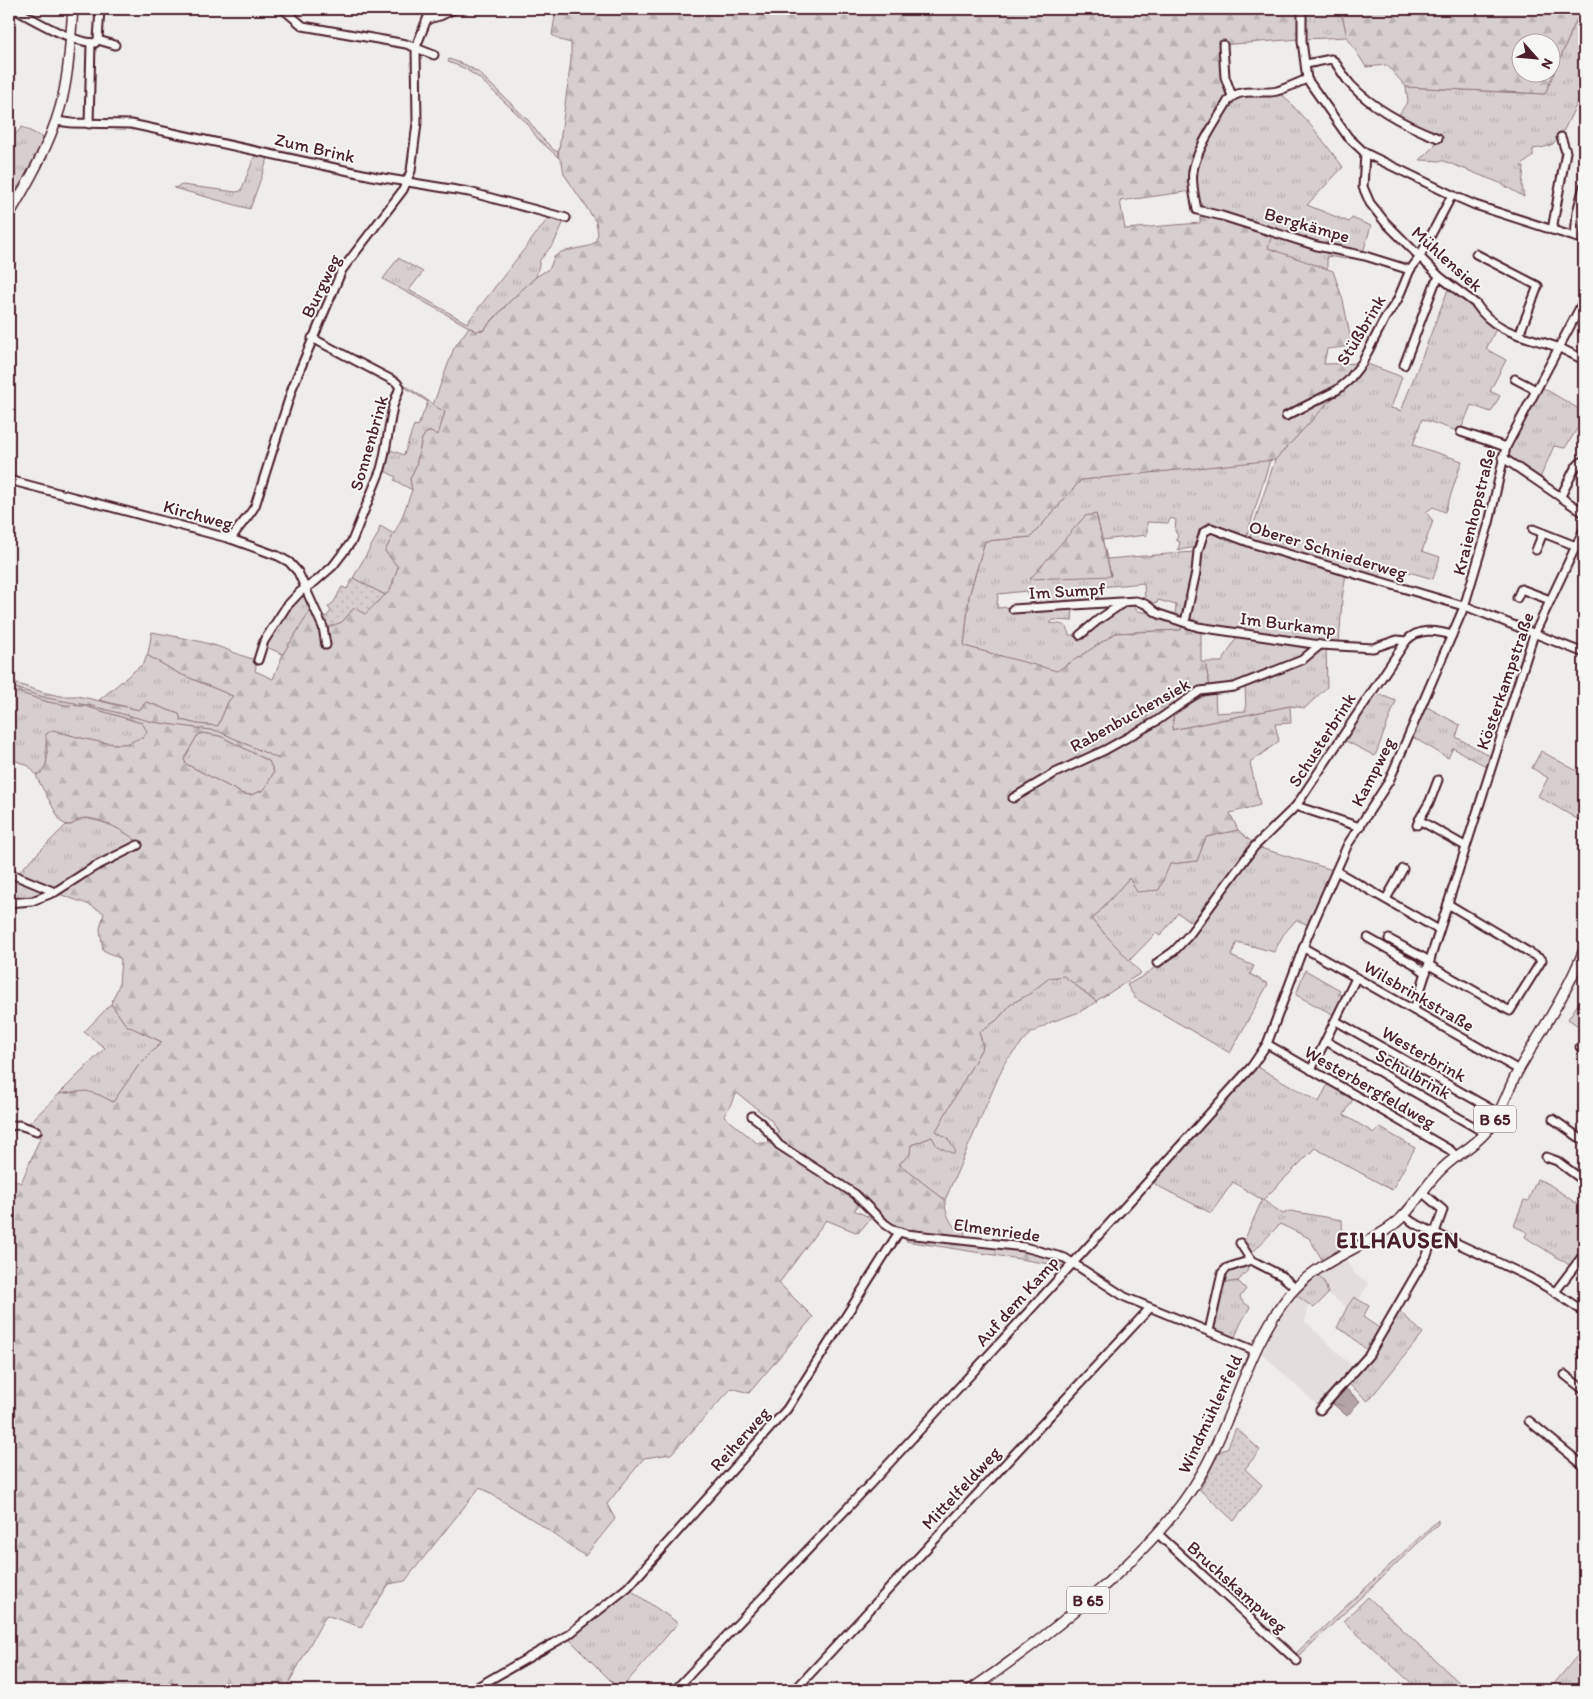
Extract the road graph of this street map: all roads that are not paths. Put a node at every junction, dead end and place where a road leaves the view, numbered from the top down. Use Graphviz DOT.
graph roads {
  1 [pos="14,9"];
  2 [pos="73,9"];
  3 [pos="100,9"];
  4 [pos="283,9"];
  5 [pos="431,9"];
  6 [pos="454,9"];
  7 [pos="1302,9"];
  8 [pos="26,12"];
  9 [pos="428,19"];
  10 [pos="71,37"];
  11 [pos="95,41"];
  12 [pos="114,44"];
  13 [pos="1223,46"];
  14 [pos="416,48"];
  15 [pos="434,56"];
  16 [pos="1306,64"];
  17 [pos="1307,79"];
  18 [pos="1232,96"];
  19 [pos="56,121"];
  20 [pos="89,124"];
  21 [pos="1562,137"];
  22 [pos="1438,138"];
  23 [pos="1365,153"];
  24 [pos="407,182"];
  25 [pos="1584,186"];
  26 [pos="1452,195"];
  27 [pos="9,215"];
  28 [pos="566,218"];
  29 [pos="1552,230"];
  30 [pos="1575,237"];
  31 [pos="1584,240"];
  32 [pos="1476,254"];
  33 [pos="1420,258"];
  34 [pos="1410,270"];
  35 [pos="1440,277"];
  36 [pos="1584,300"];
  37 [pos="1519,335"];
  38 [pos="312,338"];
  39 [pos="1559,348"];
  40 [pos="1584,360"];
  41 [pos="1404,365"];
  42 [pos="1515,379"];
  43 [pos="1536,390"];
  44 [pos="1286,416"];
  45 [pos="1461,432"];
  46 [pos="1506,447"];
  47 [pos="1502,457"];
  48 [pos="1584,464"];
  49 [pos="9,480"];
  50 [pos="1561,496"];
  51 [pos="1584,513"];
  52 [pos="1533,529"];
  53 [pos="1584,529"];
  54 [pos="1543,533"];
  55 [pos="232,539"];
  56 [pos="1576,546"];
  57 [pos="1536,550"];
  58 [pos="306,589"];
  59 [pos="1517,598"];
  60 [pos="1550,600"];
  61 [pos="1123,603"];
  62 [pos="1464,607"];
  63 [pos="1013,609"];
  64 [pos="1185,622"];
  65 [pos="1534,633"];
  66 [pos="1080,634"];
  67 [pos="1452,635"];
  68 [pos="1406,641"];
  69 [pos="326,645"];
  70 [pos="1320,645"];
  71 [pos="1584,654"];
  72 [pos="258,660"];
  73 [pos="1438,780"];
  74 [pos="1013,798"];
  75 [pos="1296,806"];
  76 [pos="1360,827"];
  77 [pos="138,845"];
  78 [pos="1465,846"];
  79 [pos="1403,869"];
  80 [pos="1336,871"];
  81 [pos="9,873"];
  82 [pos="55,892"];
  83 [pos="1386,899"];
  84 [pos="9,903"];
  85 [pos="1448,904"];
  86 [pos="1439,930"];
  87 [pos="1368,938"];
  88 [pos="1389,939"];
  89 [pos="1304,948"];
  90 [pos="1584,950"];
  91 [pos="1157,963"];
  92 [pos="1429,963"];
  93 [pos="1426,973"];
  94 [pos="1356,978"];
  95 [pos="1414,1010"];
  96 [pos="1336,1021"];
  97 [pos="1326,1041"];
  98 [pos="1266,1044"];
  99 [pos="1311,1070"];
  100 [pos="1519,1070"];
  101 [pos="1498,1114"];
  102 [pos="752,1116"];
  103 [pos="1553,1119"];
  104 [pos="9,1126"];
  105 [pos="37,1132"];
  106 [pos="1485,1133"];
  107 [pos="1584,1141"];
  108 [pos="1457,1156"];
  109 [pos="1546,1157"];
  110 [pos="1584,1180"];
  111 [pos="1423,1193"];
  112 [pos="1404,1216"];
  113 [pos="899,1232"];
  114 [pos="1436,1233"];
  115 [pos="1240,1243"];
  116 [pos="1584,1254"];
  117 [pos="1251,1260"];
  118 [pos="1071,1263"];
  119 [pos="1296,1288"];
  120 [pos="1555,1292"];
  121 [pos="1150,1308"];
  122 [pos="1584,1312"];
  123 [pos="1209,1331"];
  124 [pos="1256,1351"];
  125 [pos="1565,1375"];
  126 [pos="1584,1390"];
  127 [pos="1320,1410"];
  128 [pos="1529,1421"];
  129 [pos="1584,1466"];
  130 [pos="1158,1534"];
  131 [pos="1297,1661"];
  132 [pos="472,1690"];
  133 [pos="677,1690"];
  134 [pos="795,1690"];
  135 [pos="970,1690"];
  1 -- 8 [label="street"];
  2 -- 10 [label="main road"];
  3 -- 11 [label="street"];
  4 -- 14 [label="street"];
  5 -- 9 [label="street, Burgweg"];
  6 -- 9 [label="street"];
  7 -- 16 [label="street"];
  8 -- 10 [label="street"];
  9 -- 14 [label="street, Burgweg"];
  10 -- 11 [label="street"];
  10 -- 19 [label="main road"];
  11 -- 12 [label="street"];
  11 -- 20 [label="street"];
  13 -- 18 [label="street"];
  14 -- 15 [label="street"];
  14 -- 24 [label="street, Burgweg"];
  16 -- 17 [label="street"];
  16 -- 22 [label="street"];
  17 -- 18 [label="street"];
  17 -- 23 [label="street"];
  18 -- 34 [label="street, Bergkämpe"];
  19 -- 20 [label="street, Zum Brink"];
  19 -- 27 [label="main road"];
  20 -- 24 [label="street, Zum Brink"];
  21 -- 29 [label="street"];
  23 -- 26 [label="street"];
  23 -- 33 [label="street, Mühlensiek"];
  24 -- 28 [label="street, Zum Brink"];
  24 -- 38 [label="street, Burgweg"];
  25 -- 30 [label="street"];
  26 -- 29 [label="street"];
  26 -- 33 [label="street, Stüßbrink"];
  29 -- 30 [label="street"];
  30 -- 31 [label="street"];
  32 -- 37 [label="street"];
  33 -- 34 [label="street, Stüßbrink"];
  33 -- 35 [label="street, Mühlensiek"];
  34 -- 44 [label="street, Stüßbrink"];
  35 -- 37 [label="street, Mühlensiek"];
  35 -- 41 [label="street"];
  36 -- 39 [label="street, Kraienhopstraße"];
  37 -- 39 [label="street, Mühlensiek"];
  38 -- 55 [label="street, Burgweg"];
  38 -- 58 [label="street, Sonnenbrink"];
  39 -- 40 [label="street, Mühlensiek"];
  39 -- 43 [label="street, Kraienhopstraße"];
  42 -- 43 [label="street"];
  43 -- 46 [label="street, Kraienhopstraße"];
  45 -- 46 [label="street"];
  46 -- 47 [label="street, Kraienhopstraße"];
  47 -- 50 [label="street"];
  47 -- 62 [label="street, Kraienhopstraße"];
  48 -- 50 [label="street"];
  49 -- 55 [label="street, Kirchweg"];
  50 -- 51 [label="street"];
  52 -- 54 [label="street"];
  53 -- 56 [label="street, Kösterkampstraße"];
  54 -- 56 [label="street"];
  54 -- 57 [label="street"];
  55 -- 58 [label="street, Kirchweg"];
  56 -- 60 [label="street, Kösterkampstraße"];
  58 -- 69 [label="street, Kirchweg"];
  58 -- 72 [label="street, Sonnenbrink"];
  59 -- 60 [label="street"];
  60 -- 65 [label="street, Kösterkampstraße"];
  61 -- 63 [label="street, Im Sumpf"];
  61 -- 64 [label="street, Im Burkamp"];
  61 -- 66 [label="street"];
  62 -- 64 [label="street, Oberer Schniederweg"];
  62 -- 65 [label="street"];
  62 -- 67 [label="street, Kampweg"];
  64 -- 70 [label="street, Im Burkamp"];
  65 -- 71 [label="street"];
  65 -- 78 [label="street, Kösterkampstraße"];
  67 -- 68 [label="street, Im Burkamp"];
  67 -- 76 [label="street, Kampweg"];
  68 -- 70 [label="street, Im Burkamp"];
  68 -- 75 [label="street, Schusterbrink"];
  70 -- 74 [label="street, Rabenbuchensiek"];
  73 -- 78 [label="street"];
  75 -- 76 [label="street"];
  75 -- 91 [label="street, Schusterbrink"];
  76 -- 80 [label="street, Kampweg"];
  77 -- 82 [label="street"];
  78 -- 85 [label="street, Kösterkampstraße"];
  79 -- 83 [label="street"];
  80 -- 83 [label="street"];
  80 -- 89 [label="street, Kampweg"];
  81 -- 82 [label="street"];
  82 -- 84 [label="street"];
  83 -- 86 [label="street"];
  85 -- 86 [label="street, Kösterkampstraße"];
  85 -- 92 [label="street"];
  86 -- 92 [label="street, Kösterkampstraße"];
  87 -- 93 [label="street"];
  88 -- 92 [label="street"];
  89 -- 94 [label="street, Wilsbrinkstraße"];
  89 -- 98 [label="street, Auf dem Kamp"];
  90 -- 100 [label="main road, B 65"];
  92 -- 93 [label="street, Kösterkampstraße"];
  93 -- 95 [label="street, Kösterkampstraße"];
  94 -- 95 [label="street, Wilsbrinkstraße"];
  94 -- 96 [label="street"];
  95 -- 100 [label="street, Wilsbrinkstraße"];
  96 -- 97 [label="street"];
  96 -- 101 [label="street, Westerbrink"];
  97 -- 99 [label="street"];
  97 -- 106 [label="street, Schulbrink"];
  98 -- 99 [label="street, Westerbergfeldweg"];
  98 -- 118 [label="street, Auf dem Kamp"];
  99 -- 108 [label="street, Westerbergfeldweg"];
  100 -- 101 [label="main road, B 65"];
  101 -- 106 [label="main road, B 65"];
  102 -- 113 [label="street, Elmenriede"];
  103 -- 107 [label="street"];
  104 -- 105 [label="street"];
  106 -- 108 [label="main road, B 65"];
  108 -- 111 [label="main road, B 65"];
  109 -- 110 [label="street"];
  111 -- 112 [label="main road, B 65"];
  111 -- 114 [label="street"];
  112 -- 114 [label="street"];
  112 -- 119 [label="main road, B 65"];
  113 -- 118 [label="street, Elmenriede"];
  113 -- 132 [label="street, Reiherweg"];
  114 -- 120 [label="street"];
  114 -- 127 [label="street"];
  115 -- 117 [label="street"];
  116 -- 120 [label="street"];
  117 -- 119 [label="street"];
  117 -- 123 [label="street"];
  118 -- 121 [label="street, Elmenriede"];
  118 -- 133 [label="street, Auf dem Kamp"];
  119 -- 124 [label="main road, B 65"];
  120 -- 122 [label="street"];
  121 -- 123 [label="street, Elmenriede"];
  121 -- 134 [label="street, Mittelfeldweg"];
  123 -- 124 [label="street, Elmenriede"];
  124 -- 130 [label="main road, Windmühlenfeld / B 65"];
  125 -- 126 [label="street"];
  128 -- 129 [label="street"];
  130 -- 131 [label="street, Bruchskampweg"];
  130 -- 135 [label="main road, Windmühlenfeld / B 65"];
}
